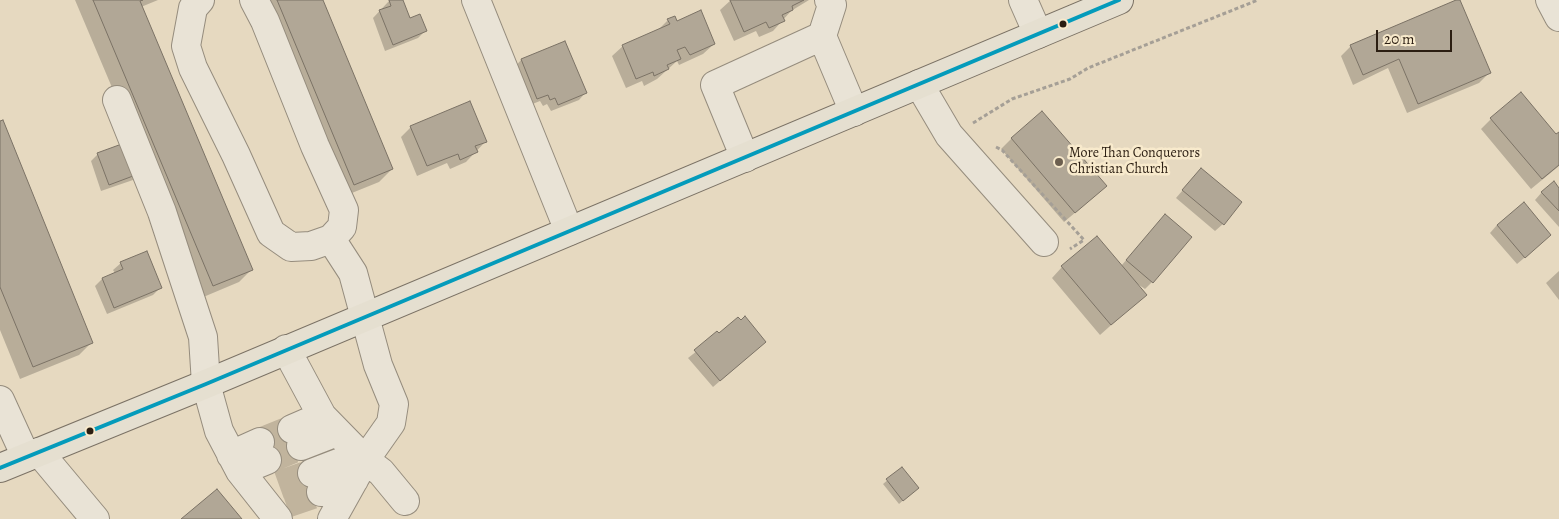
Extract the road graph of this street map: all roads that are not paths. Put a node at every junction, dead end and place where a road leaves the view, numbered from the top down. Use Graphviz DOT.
graph roads {
  1 [pos="200,0"];
  2 [pos="254,0"];
  3 [pos="476,0"];
  4 [pos="829,0"];
  5 [pos="1022,0"];
  6 [pos="1118,0"];
  7 [pos="1550,0"];
  8 [pos="1559,17"];
  9 [pos="1038,34"];
  10 [pos="822,36"];
  11 [pos="919,84"];
  12 [pos="117,100"];
  13 [pos="854,112"];
  14 [pos="745,158"];
  15 [pos="569,231"];
  16 [pos="331,238"];
  17 [pos="1044,242"];
  18 [pos="366,316"];
  19 [pos="286,349"];
  20 [pos="206,384"];
  21 [pos="0,400"];
  22 [pos="329,424"];
  23 [pos="297,438"];
  24 [pos="264,451"];
  25 [pos="32,455"];
  26 [pos="236,463"];
  27 [pos="359,465"];
  28 [pos="0,468"];
  29 [pos="316,482"];
  30 [pos="405,501"];
  31 [pos="274,502"];
  32 [pos="95,519"];
  33 [pos="332,519"];
  1 -- 16 [label="street"];
  2 -- 16 [label="street"];
  3 -- 15 [label="street"];
  4 -- 10 [label="street"];
  5 -- 9 [label="street"];
  6 -- 9 [label="highway"];
  7 -- 8 [label="street"];
  9 -- 11 [label="highway"];
  10 -- 13 [label="street"];
  10 -- 14 [label="street"];
  11 -- 13 [label="highway"];
  11 -- 17 [label="street"];
  12 -- 20 [label="street"];
  13 -- 14 [label="highway"];
  14 -- 15 [label="highway"];
  15 -- 18 [label="highway"];
  16 -- 18 [label="street"];
  18 -- 19 [label="highway"];
  18 -- 27 [label="street"];
  19 -- 20 [label="highway"];
  19 -- 22 [label="street"];
  20 -- 25 [label="highway"];
  20 -- 26 [label="street"];
  21 -- 25 [label="street"];
  22 -- 23 [label="street"];
  22 -- 27 [label="street"];
  24 -- 26 [label="street"];
  25 -- 28 [label="highway"];
  25 -- 32 [label="street"];
  26 -- 31 [label="street"];
  27 -- 29 [label="street"];
  27 -- 30 [label="street"];
  27 -- 33 [label="street"];
}
